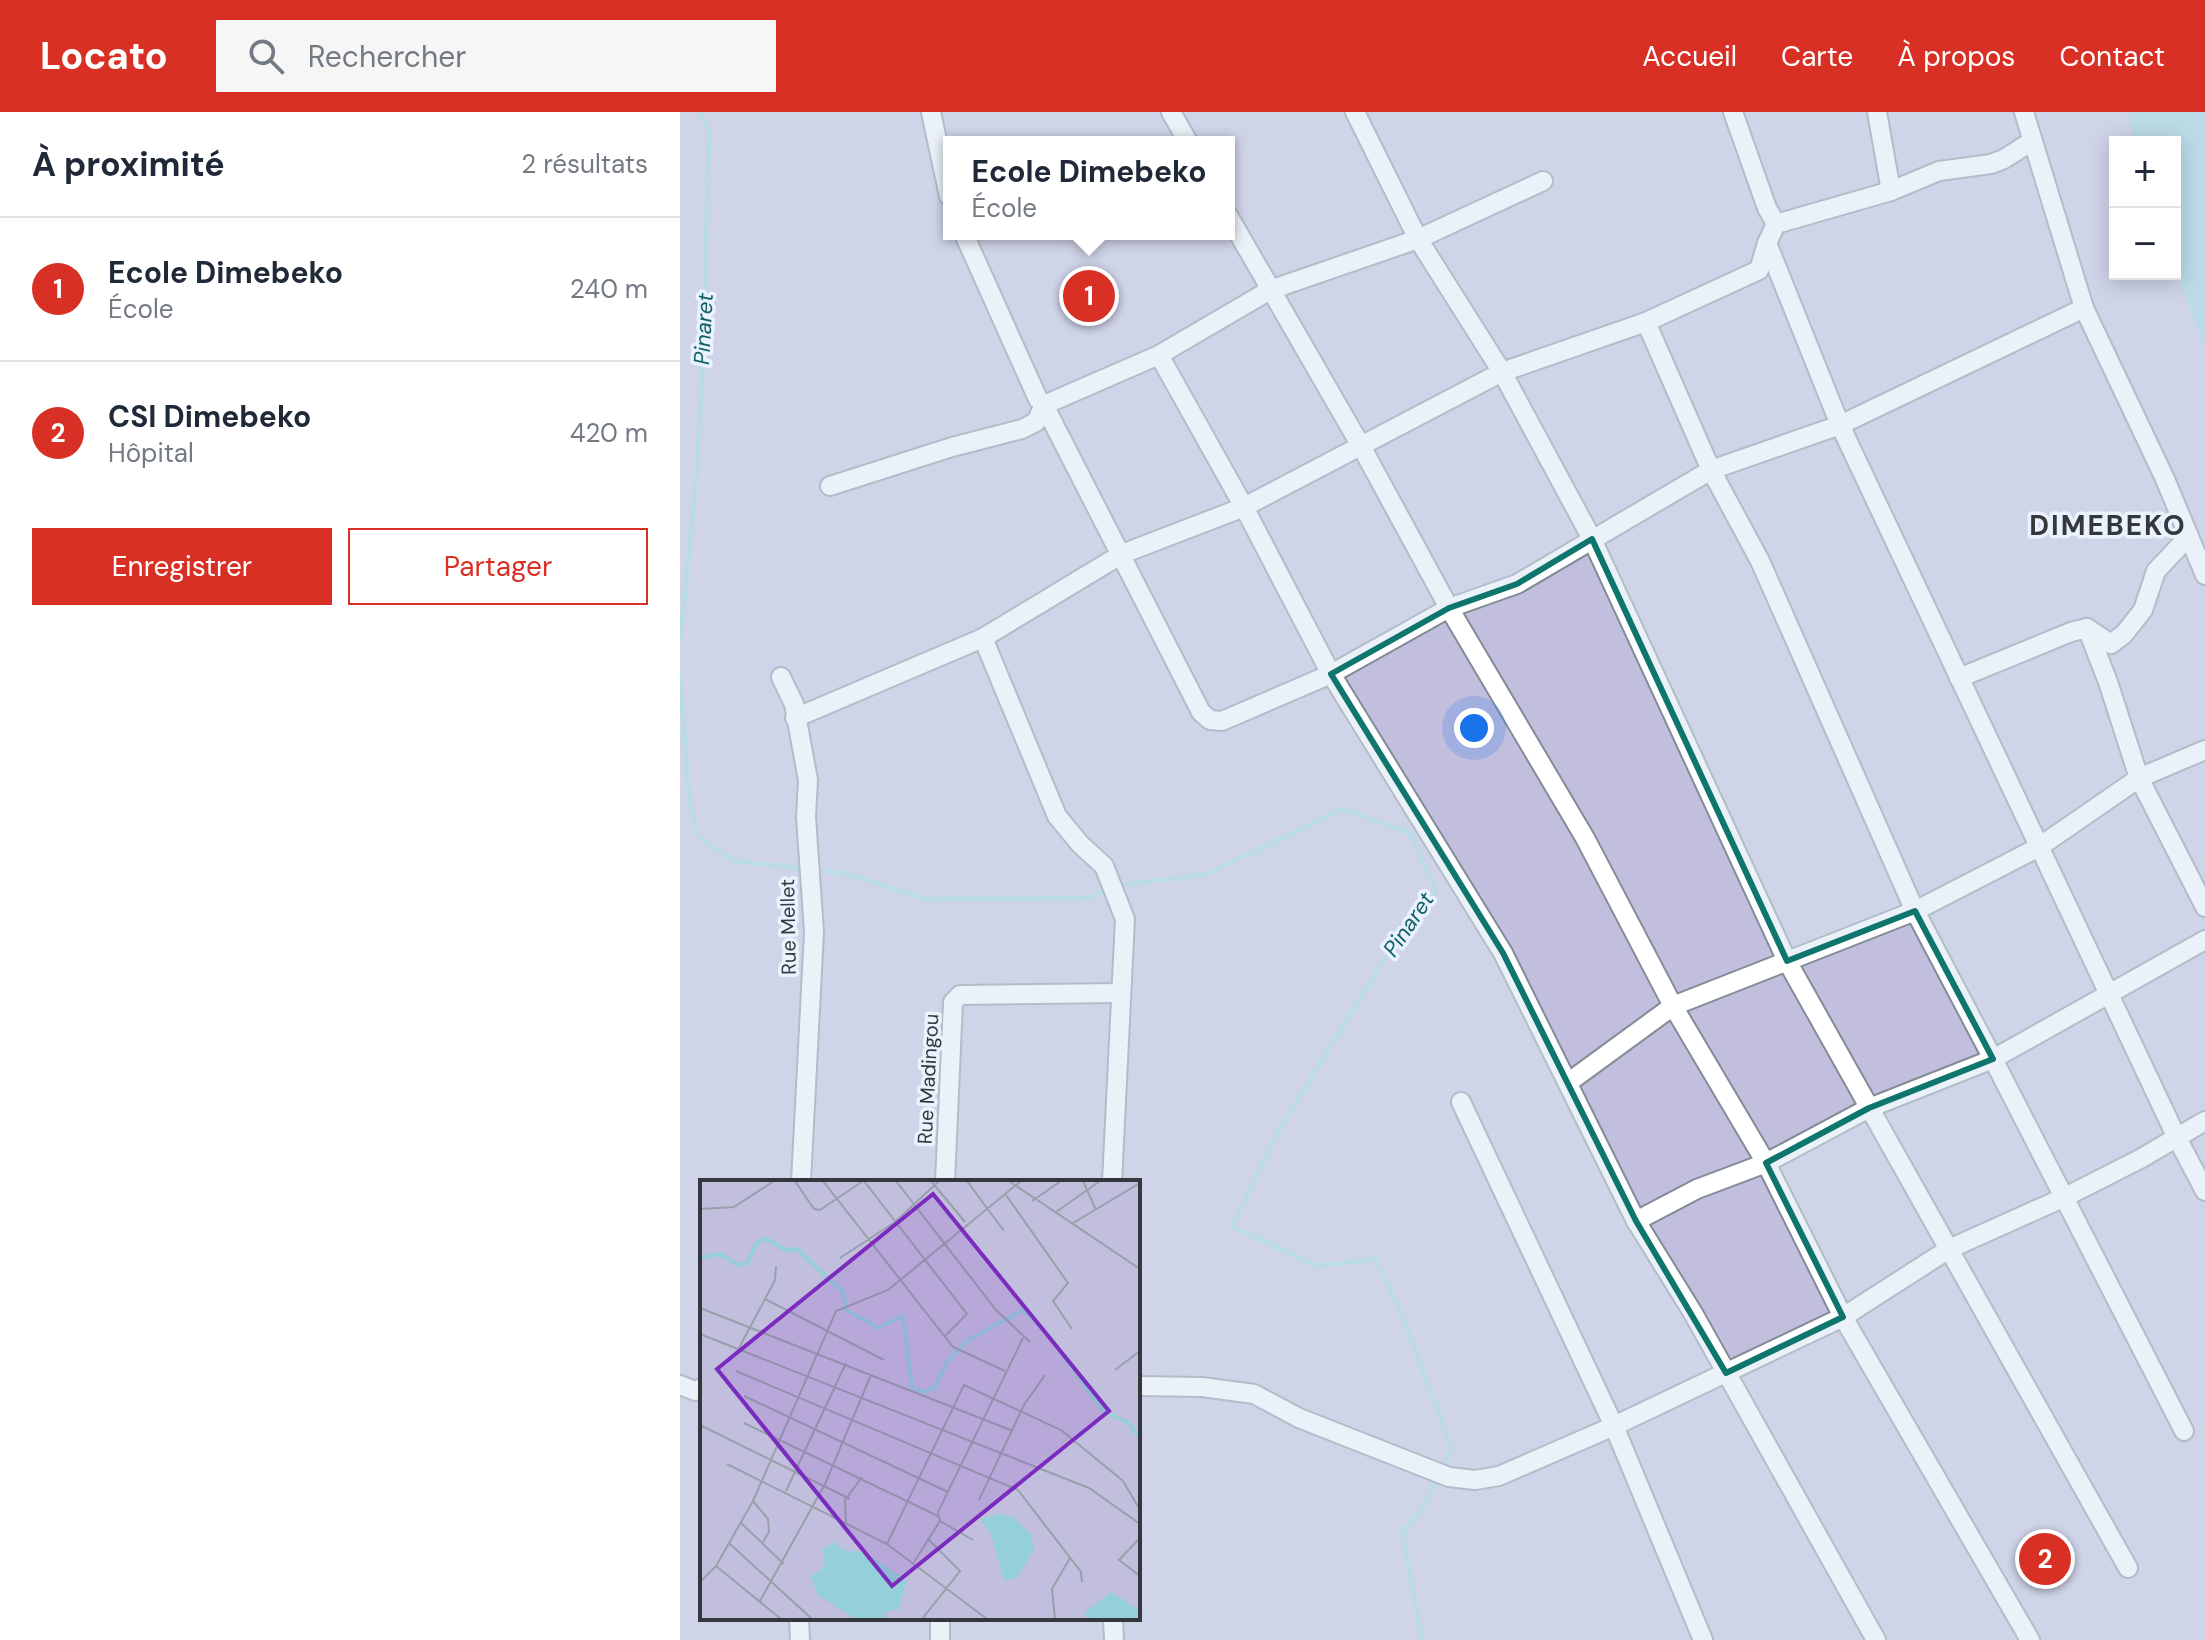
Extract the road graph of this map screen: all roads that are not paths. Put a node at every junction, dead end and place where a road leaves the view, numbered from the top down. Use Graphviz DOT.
graph roads {
  1 [pos="931,112"];
  2 [pos="1171,112"];
  3 [pos="1355,112"];
  4 [pos="1733,112"];
  5 [pos="1877,112"];
  6 [pos="2024,112"];
  7 [pos="1185,136"];
  8 [pos="2032,141"];
  9 [pos="943,168"];
  10 [pos="1543,181"];
  11 [pos="1891,191"];
  12 [pos="1776,224"];
  13 [pos="1235,228"];
  14 [pos="1418,239"];
  15 [pos="967,240"];
  16 [pos="1767,243"];
  17 [pos="1270,290"];
  18 [pos="2084,308"];
  19 [pos="1646,322"];
  20 [pos="1159,355"];
  21 [pos="1502,372"];
  22 [pos="1044,405"];
  23 [pos="1840,425"];
  24 [pos="1361,446"];
  25 [pos="1711,470"];
  26 [pos="830,486"];
  27 [pos="1244,507"];
  28 [pos="2189,536"];
  29 [pos="1592,539"];
  30 [pos="1122,554"];
  31 [pos="2205,575"];
  32 [pos="1449,608"];
  33 [pos="2087,628"];
  34 [pos="983,638"];
  35 [pos="1331,674"];
  36 [pos="781,677"];
  37 [pos="1959,678"];
  38 [pos="795,718"];
  39 [pos="2205,750"];
  40 [pos="2139,778"];
  41 [pos="2039,847"];
  42 [pos="2205,907"];
  43 [pos="1915,911"];
  44 [pos="2205,940"];
  45 [pos="1787,961"];
  46 [pos="1120,993"];
  47 [pos="2108,993"];
  48 [pos="1673,1006"];
  49 [pos="1993,1059"];
  50 [pos="1569,1082"];
  51 [pos="1461,1102"];
  52 [pos="1869,1108"];
  53 [pos="2205,1121"];
  54 [pos="2176,1136"];
  55 [pos="1766,1163"];
  56 [pos="801,1180"];
  57 [pos="945,1180"];
  58 [pos="1112,1180"];
  59 [pos="2205,1191"];
  60 [pos="2065,1197"];
  61 [pos="1636,1221"];
  62 [pos="1949,1249"];
  63 [pos="1843,1317"];
  64 [pos="1726,1373"];
  65 [pos="680,1385"];
  66 [pos="1140,1386"];
  67 [pos="700,1389"];
  68 [pos="1614,1426"];
  69 [pos="2184,1431"];
  70 [pos="2128,1568"];
  71 [pos="799,1620"];
  72 [pos="1113,1620"];
  73 [pos="800,1640"];
  74 [pos="1114,1640"];
  75 [pos="1703,1640"];
  76 [pos="1876,1640"];
  77 [pos="2030,1640"];
  1 -- 9 [label="street"];
  2 -- 7 [label="street"];
  3 -- 14 [label="street"];
  4 -- 12 [label="street"];
  5 -- 11 [label="street"];
  6 -- 8 [label="street"];
  8 -- 11 [label="street"];
  8 -- 18 [label="street"];
  10 -- 14 [label="street"];
  11 -- 12 [label="street"];
  12 -- 16 [label="street"];
  13 -- 17 [label="street"];
  14 -- 17 [label="street"];
  14 -- 21 [label="street"];
  15 -- 22 [label="street"];
  16 -- 19 [label="street"];
  16 -- 23 [label="street"];
  17 -- 20 [label="street"];
  17 -- 24 [label="street"];
  18 -- 23 [label="street"];
  18 -- 28 [label="street"];
  19 -- 21 [label="street"];
  19 -- 25 [label="street"];
  20 -- 22 [label="street"];
  20 -- 27 [label="street"];
  21 -- 24 [label="street"];
  21 -- 29 [label="street"];
  22 -- 26 [label="street"];
  22 -- 30 [label="street"];
  23 -- 25 [label="street"];
  23 -- 37 [label="street"];
  24 -- 27 [label="street"];
  24 -- 32 [label="street"];
  25 -- 29 [label="street"];
  25 -- 43 [label="street"];
  27 -- 30 [label="street"];
  27 -- 35 [label="street"];
  28 -- 31 [label="street"];
  28 -- 33 [label="street"];
  29 -- 32 [label="street"];
  29 -- 45 [label="street"];
  30 -- 34 [label="street"];
  30 -- 35 [label="street"];
  32 -- 35 [label="street"];
  32 -- 48 [label="street"];
  33 -- 37 [label="street"];
  33 -- 40 [label="street"];
  34 -- 38 [label="street"];
  34 -- 46 [label="street"];
  35 -- 50 [label="street"];
  36 -- 38 [label="street, Rue Mellet"];
  37 -- 41 [label="street"];
  38 -- 56 [label="street, Rue Mellet"];
  39 -- 40 [label="street"];
  40 -- 41 [label="street"];
  40 -- 42 [label="street"];
  41 -- 43 [label="street"];
  41 -- 47 [label="street"];
  43 -- 45 [label="street"];
  43 -- 49 [label="street"];
  44 -- 47 [label="street"];
  45 -- 48 [label="street"];
  45 -- 52 [label="street"];
  46 -- 57 [label="street, Rue Madingou"];
  46 -- 58 [label="street"];
  47 -- 49 [label="street"];
  47 -- 54 [label="street"];
  48 -- 50 [label="street"];
  48 -- 55 [label="street"];
  49 -- 52 [label="street"];
  49 -- 60 [label="street"];
  50 -- 61 [label="street"];
  51 -- 68 [label="street"];
  52 -- 55 [label="street"];
  52 -- 62 [label="street"];
  53 -- 54 [label="street"];
  54 -- 59 [label="street"];
  54 -- 60 [label="street"];
  55 -- 61 [label="street"];
  55 -- 63 [label="street"];
  60 -- 62 [label="street"];
  60 -- 69 [label="street"];
  61 -- 64 [label="street"];
  62 -- 63 [label="street"];
  62 -- 70 [label="street"];
  63 -- 64 [label="street"];
  63 -- 77 [label="street"];
  64 -- 68 [label="street"];
  64 -- 76 [label="street"];
  65 -- 67 [label="street"];
  66 -- 68 [label="street"];
  68 -- 75 [label="street"];
  71 -- 73 [label="street"];
  72 -- 74 [label="street"];
}
